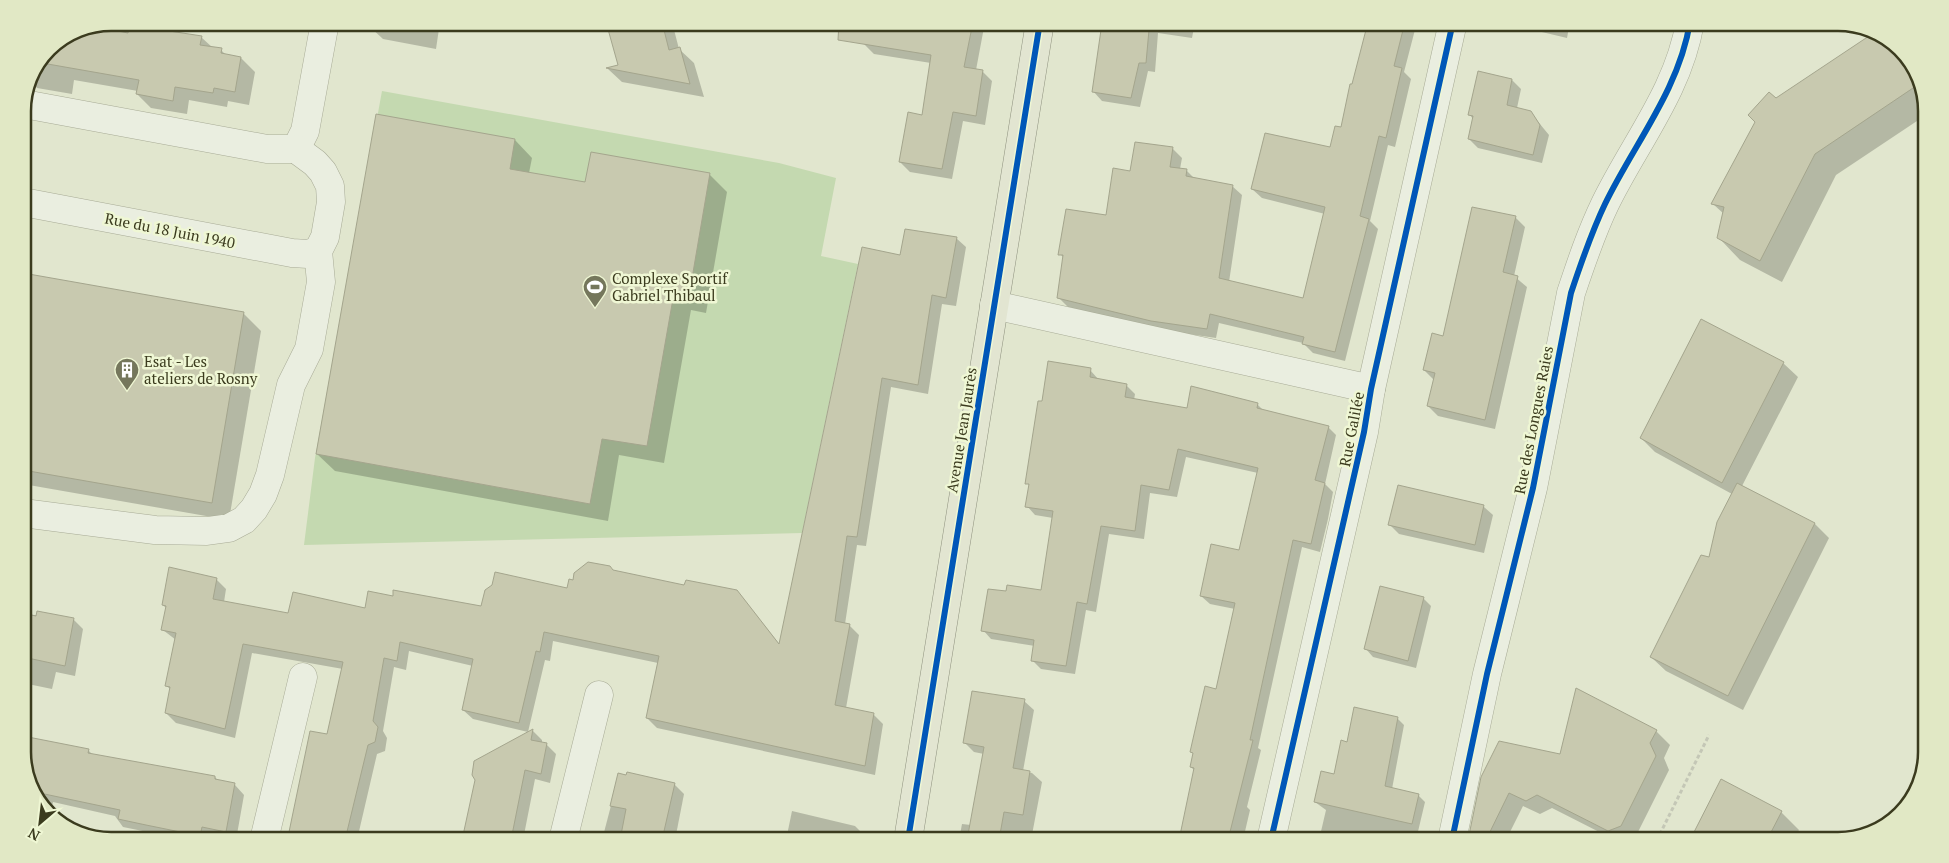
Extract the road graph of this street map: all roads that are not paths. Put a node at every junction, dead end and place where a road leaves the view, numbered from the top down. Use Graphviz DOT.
graph roads {
  1 [pos="323,31"];
  2 [pos="1039,31"];
  3 [pos="1451,31"];
  4 [pos="1687,31"];
  5 [pos="31,105"];
  6 [pos="296,149"];
  7 [pos="31,204"];
  8 [pos="318,250"];
  9 [pos="994,304"];
  10 [pos="1372,389"];
  11 [pos="31,514"];
  12 [pos="303,678"];
  13 [pos="599,695"];
  14 [pos="266,832"];
  15 [pos="565,832"];
  16 [pos="909,832"];
  17 [pos="1273,832"];
  18 [pos="1454,832"];
  1 -- 6 [label="street"];
  2 -- 9 [label="main road, Avenue Jean Jaurès"];
  3 -- 10 [label="street, Rue Galilée"];
  4 -- 18 [label="street, Rue des Longues Raies"];
  5 -- 6 [label="street"];
  6 -- 8 [label="street"];
  7 -- 8 [label="street, Rue du 18 Juin 1940"];
  8 -- 11 [label="street"];
  9 -- 10 [label="street"];
  9 -- 16 [label="main road, Avenue Jean Jaurès"];
  10 -- 17 [label="street, Rue Galilée"];
  12 -- 14 [label="street"];
  13 -- 15 [label="street"];
}
